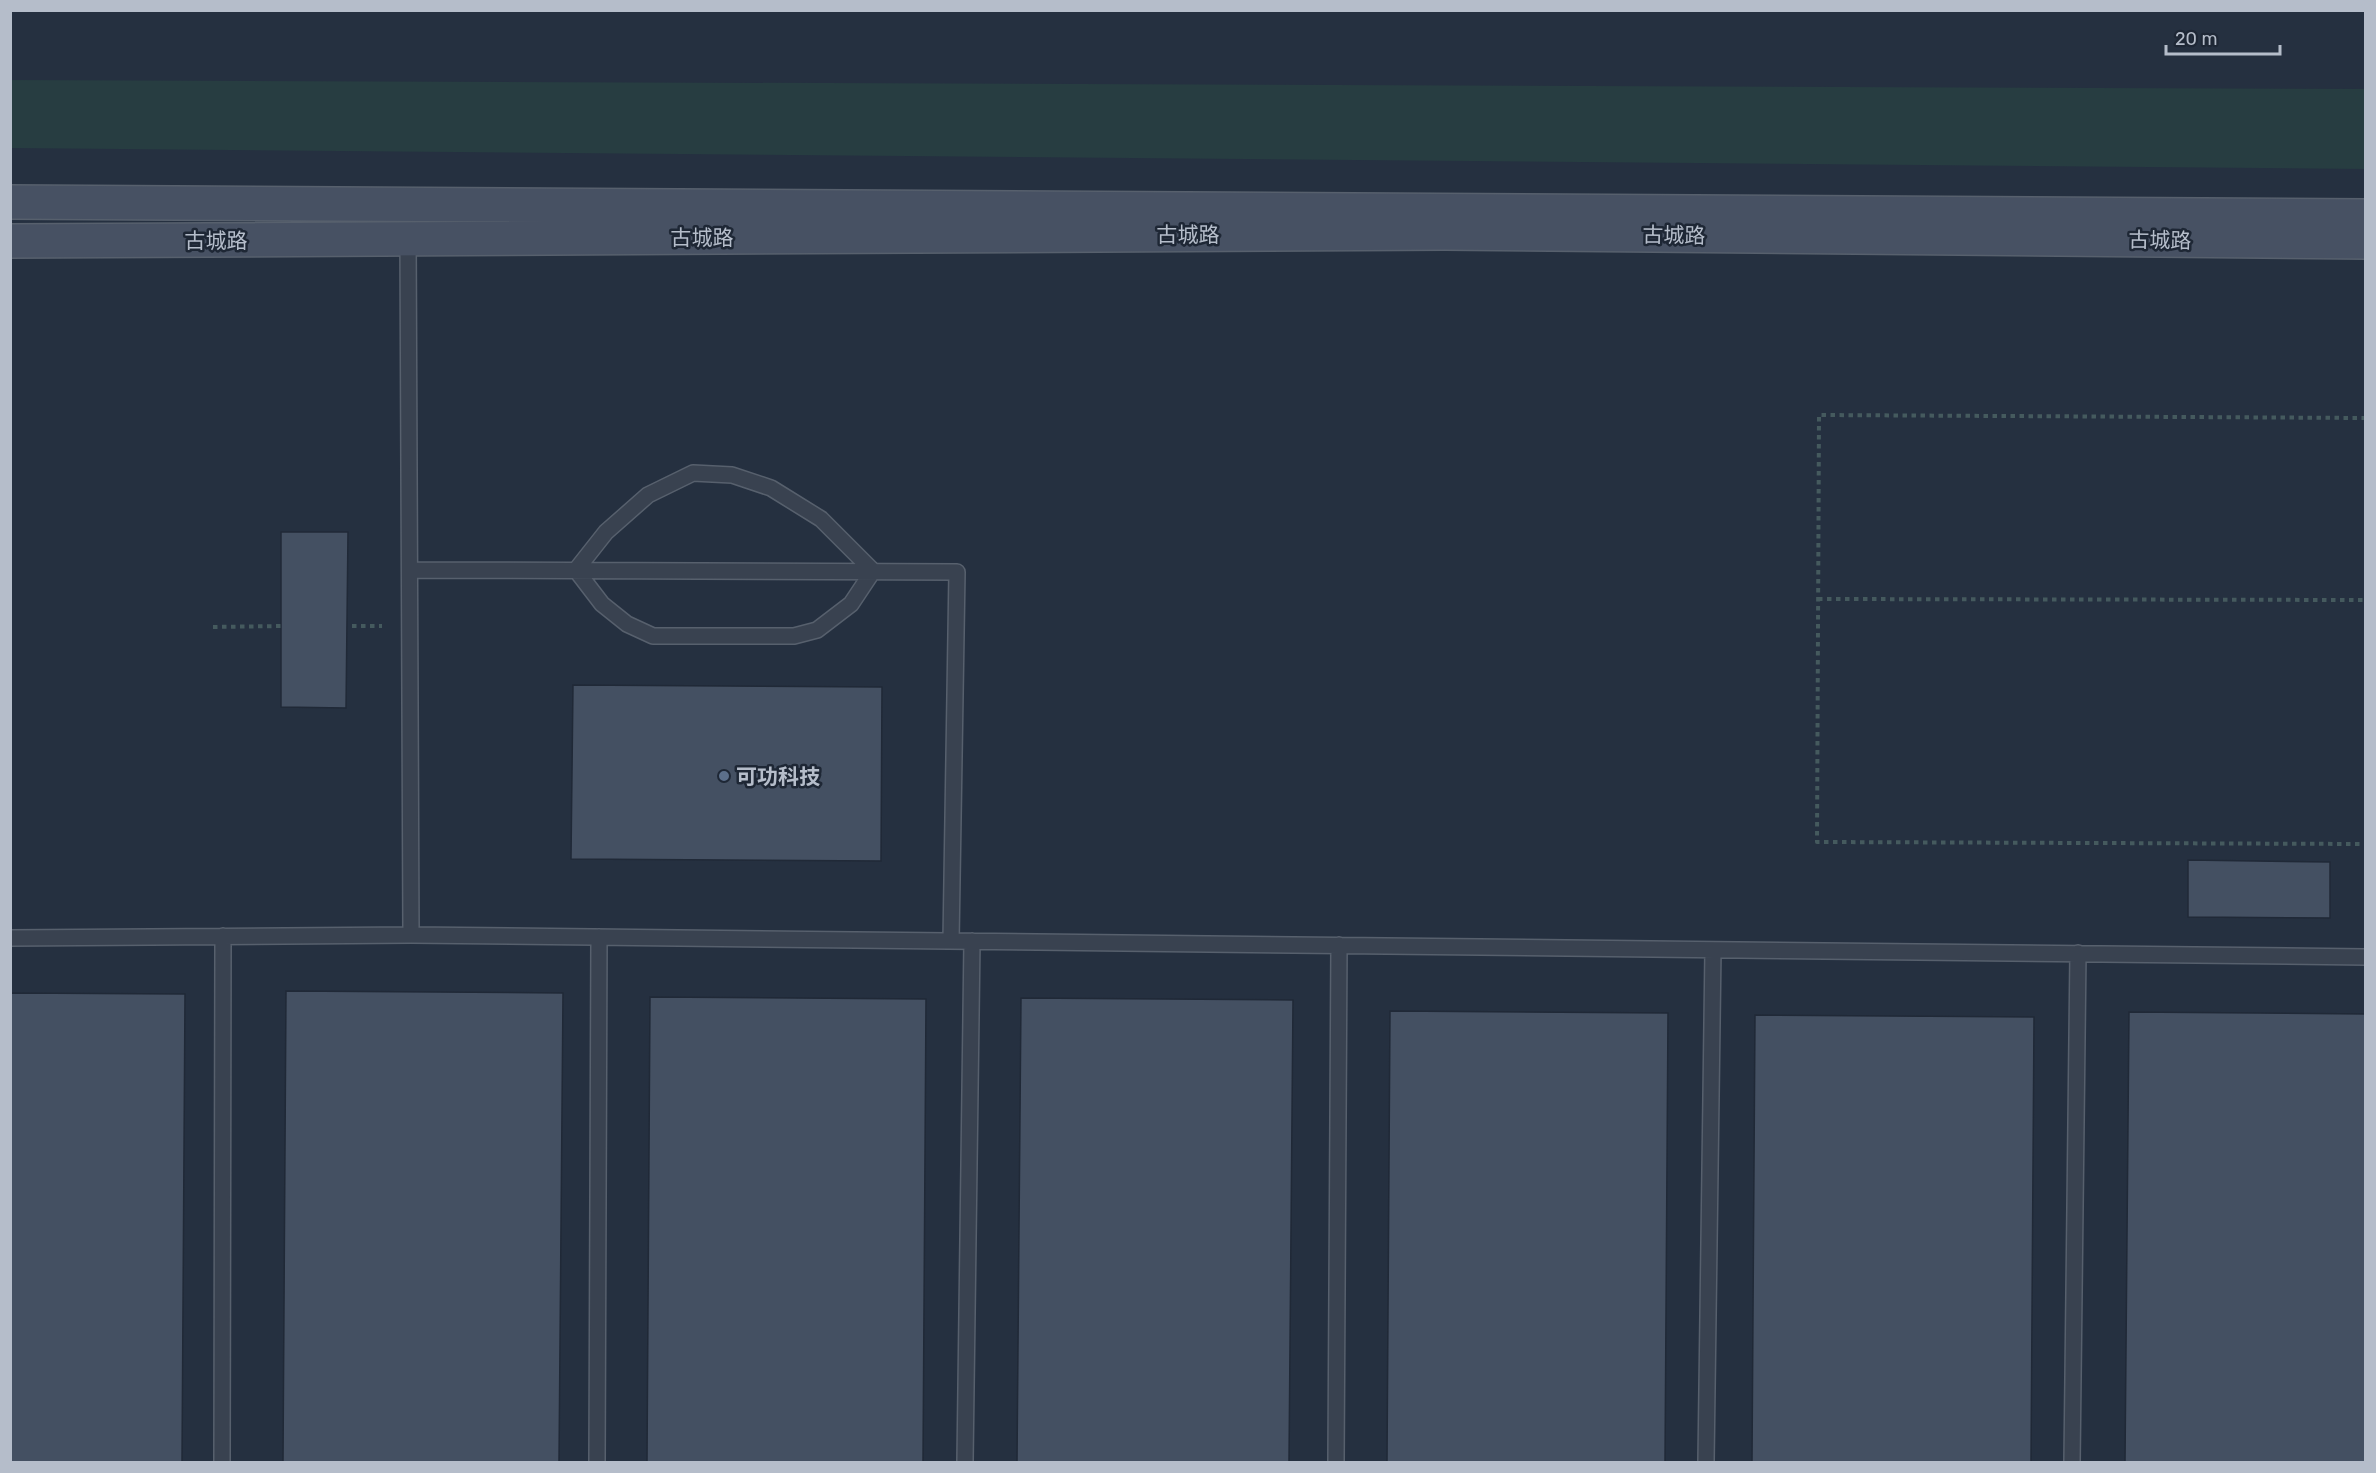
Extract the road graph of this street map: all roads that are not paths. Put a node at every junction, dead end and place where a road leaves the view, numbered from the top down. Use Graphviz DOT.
graph roads {
  1 [pos="10,202"];
  2 [pos="408,205"];
  3 [pos="2366,216"];
  4 [pos="408,239"];
  5 [pos="10,241"];
  6 [pos="2366,242"];
  7 [pos="410,570"];
  8 [pos="576,570"];
  9 [pos="873,571"];
  10 [pos="411,935"];
  11 [pos="224,936"];
  12 [pos="599,937"];
  13 [pos="10,938"];
  14 [pos="951,941"];
  15 [pos="972,941"];
  16 [pos="1339,945"];
  17 [pos="1713,950"];
  18 [pos="2078,953"];
  19 [pos="2366,957"];
  20 [pos="222,1462"];
  21 [pos="597,1462"];
  22 [pos="965,1462"];
  23 [pos="1336,1462"];
  24 [pos="1706,1462"];
  25 [pos="2072,1462"];
  1 -- 2 [label="main road, 古城路"];
  2 -- 3 [label="main road, 古城路"];
  2 -- 4 [label="lane"];
  4 -- 5 [label="main road, 古城路"];
  4 -- 6 [label="main road, 古城路"];
  4 -- 7 [label="lane"];
  7 -- 8 [label="lane"];
  7 -- 10 [label="lane"];
  8 -- 9 [label="lane"];
  8 -- 9 [label="lane"];
  8 -- 9 [label="lane"];
  9 -- 14 [label="lane"];
  10 -- 11 [label="lane"];
  10 -- 12 [label="lane"];
  11 -- 13 [label="lane"];
  11 -- 20 [label="lane"];
  12 -- 14 [label="lane"];
  12 -- 21 [label="lane"];
  14 -- 15 [label="lane"];
  15 -- 16 [label="lane"];
  15 -- 22 [label="lane"];
  16 -- 17 [label="lane"];
  16 -- 23 [label="lane"];
  17 -- 18 [label="lane"];
  17 -- 24 [label="lane"];
  18 -- 19 [label="lane"];
  18 -- 25 [label="lane"];
}
